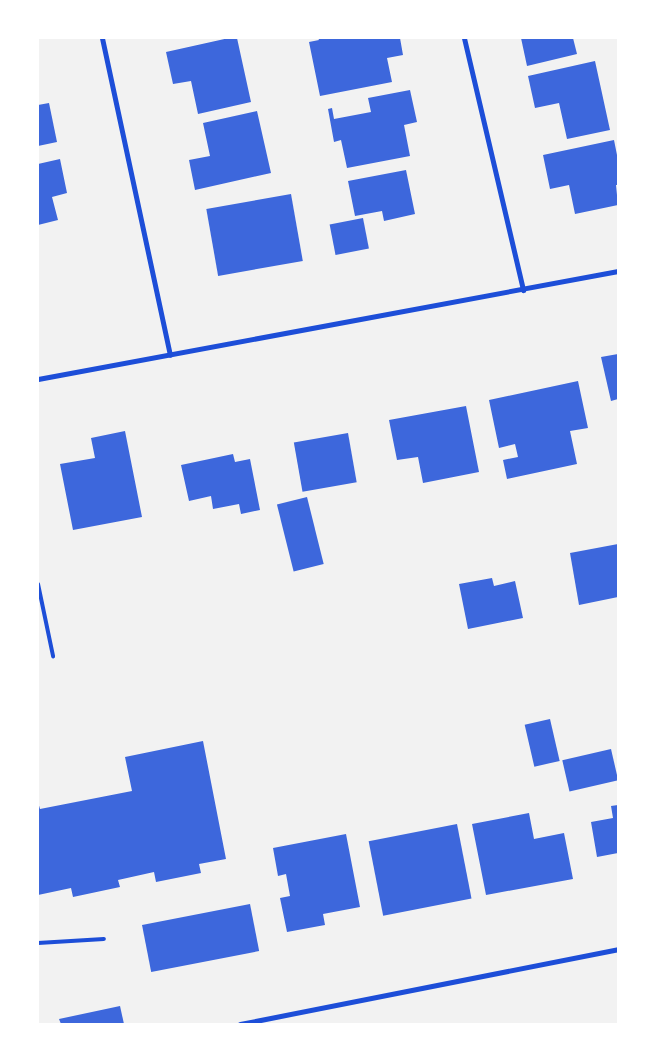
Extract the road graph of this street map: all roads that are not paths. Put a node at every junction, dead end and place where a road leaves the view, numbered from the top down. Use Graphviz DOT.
graph roads {
  1 [pos="102,38"];
  2 [pos="464,38"];
  3 [pos="618,271"];
  4 [pos="523,290"];
  5 [pos="170,355"];
  6 [pos="38,379"];
  7 [pos="38,584"];
  8 [pos="53,656"];
  9 [pos="104,939"];
  10 [pos="38,943"];
  11 [pos="618,949"];
  12 [pos="240,1024"];
  1 -- 5 [label="street"];
  2 -- 4 [label="street"];
  3 -- 4 [label="street"];
  4 -- 5 [label="street"];
  5 -- 6 [label="street"];
  7 -- 8 [label="lane"];
  9 -- 10 [label="lane"];
  11 -- 12 [label="street"];
}
